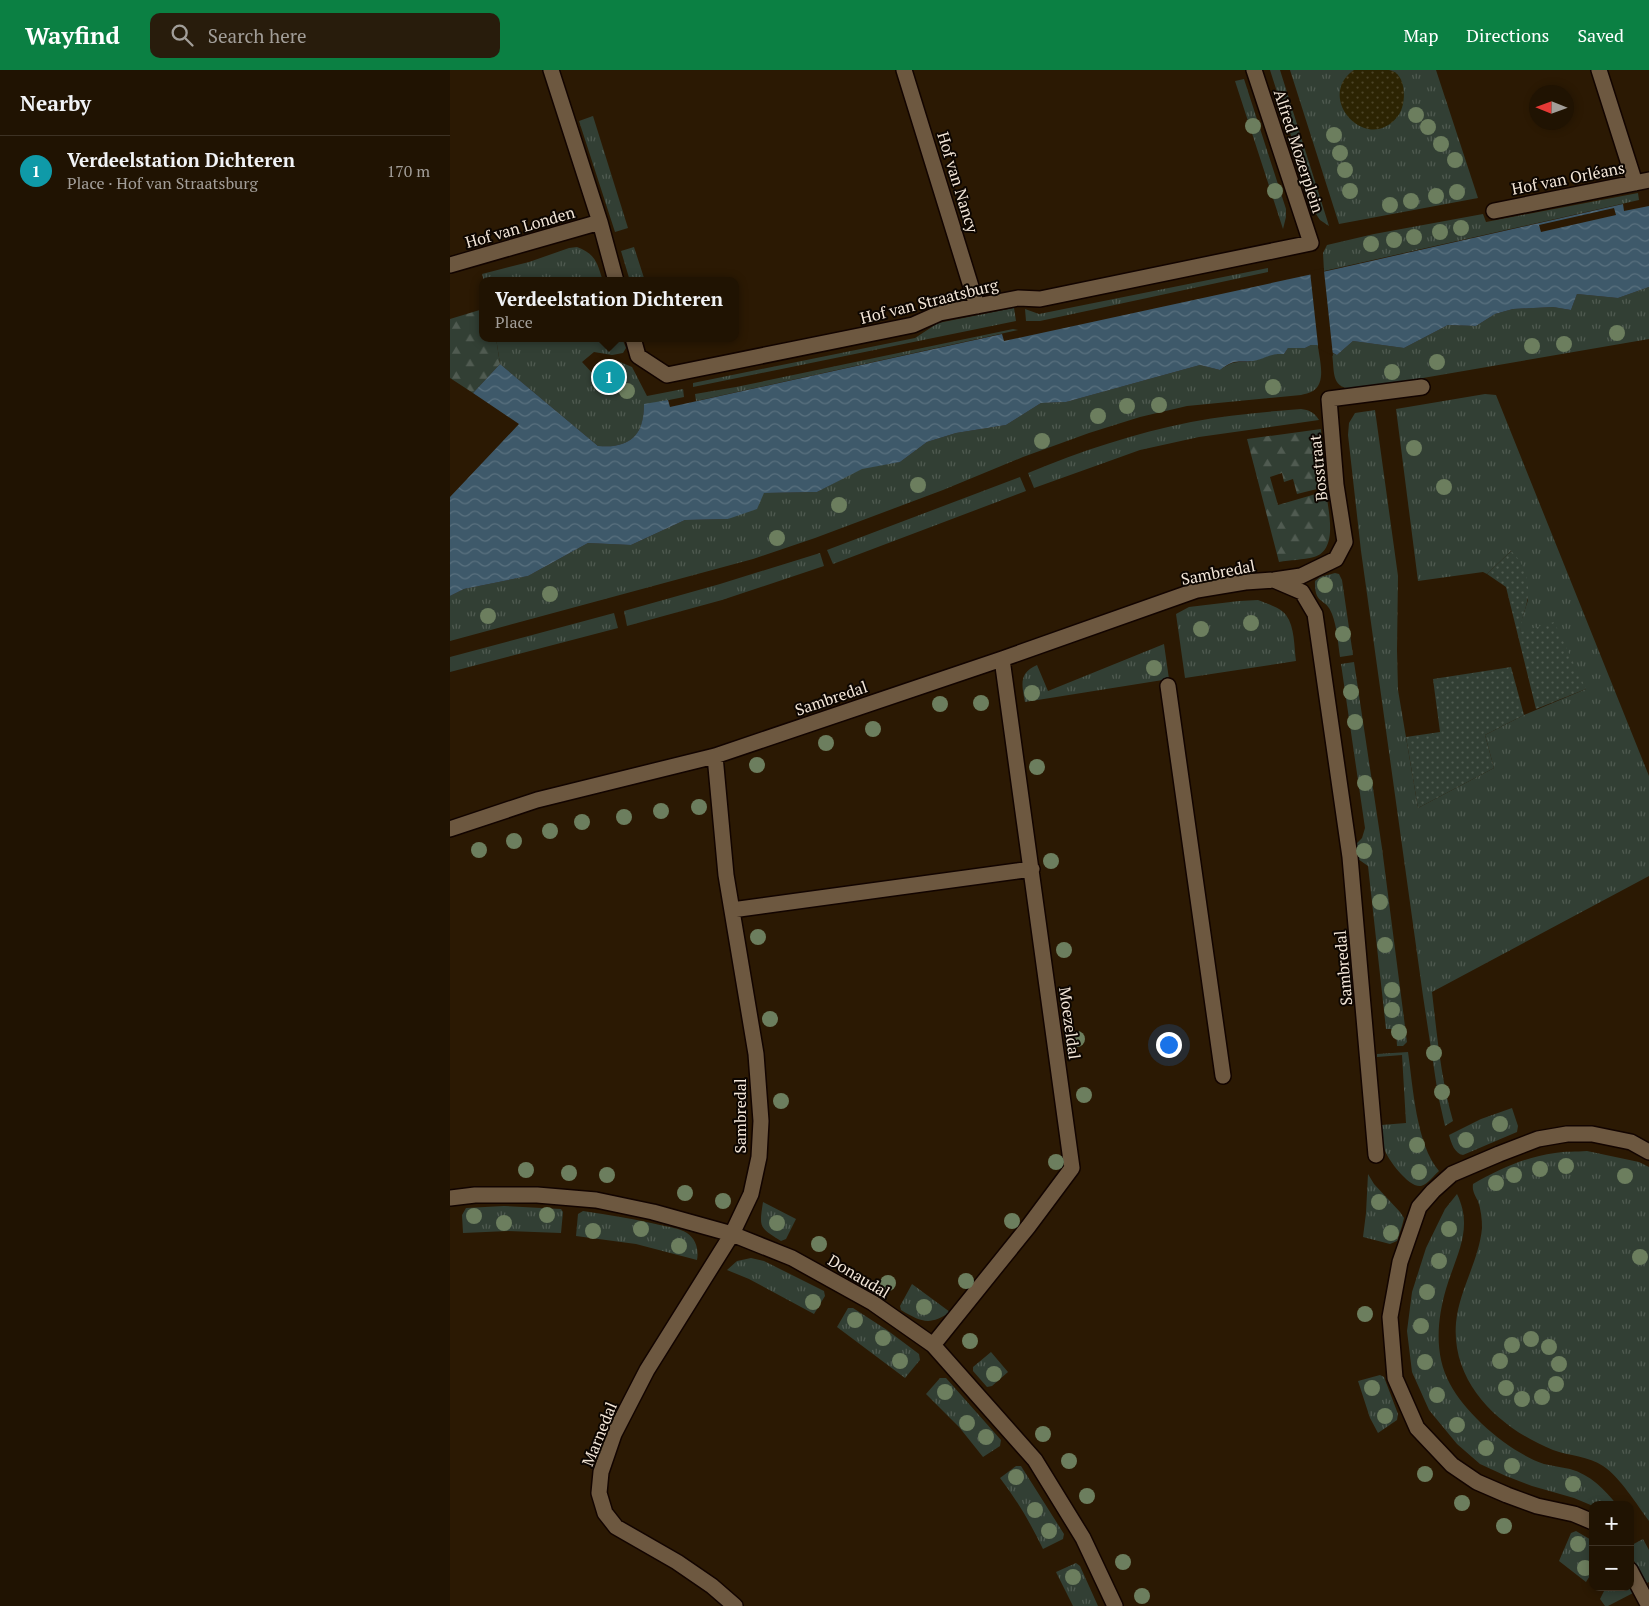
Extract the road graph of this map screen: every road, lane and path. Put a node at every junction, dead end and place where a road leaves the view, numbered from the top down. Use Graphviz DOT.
graph roads {
  1 [pos="551,70"];
  2 [pos="904,70"];
  3 [pos="1254,70"];
  4 [pos="1599,70"];
  5 [pos="1642,182"];
  6 [pos="1494,211"];
  7 [pos="600,222"];
  8 [pos="1311,242"];
  9 [pos="450,265"];
  10 [pos="615,277"];
  11 [pos="977,306"];
  12 [pos="634,342"];
  13 [pos="1422,387"];
  14 [pos="1274,580"];
  15 [pos="1002,659"];
  16 [pos="1168,686"];
  17 [pos="715,756"];
  18 [pos="450,829"];
  19 [pos="1032,869"];
  20 [pos="732,910"];
  21 [pos="1223,1076"];
  22 [pos="1649,1152"];
  23 [pos="1376,1155"];
  24 [pos="450,1198"];
  25 [pos="732,1234"];
  26 [pos="933,1346"];
  27 [pos="1589,1520"];
  28 [pos="1634,1576"];
  29 [pos="736,1606"];
  30 [pos="1115,1606"];
  31 [pos="1649,1606"];
  1 -- 7 [label="street"];
  2 -- 11 [label="street, Hof van Nancy"];
  3 -- 8 [label="street, Alfred Mozerplein"];
  4 -- 5 [label="street"];
  5 -- 6 [label="street, Hof van Orléans"];
  7 -- 9 [label="street, Hof van Londen"];
  7 -- 10 [label="street"];
  8 -- 11 [label="street, Hof van Straatsburg"];
  11 -- 12 [label="street, Hof van Straatsburg"];
  13 -- 14 [label="street, Bosstraat"];
  14 -- 15 [label="street, Sambredal"];
  14 -- 23 [label="street, Sambredal"];
  15 -- 17 [label="street, Sambredal"];
  15 -- 19 [label="street, Moezeldal"];
  16 -- 21 [label="street"];
  17 -- 18 [label="street, Sambredal"];
  17 -- 20 [label="street, Sambredal"];
  19 -- 20 [label="street"];
  19 -- 26 [label="street, Moezeldal"];
  20 -- 25 [label="street, Sambredal"];
  22 -- 27 [label="street"];
  24 -- 25 [label="street, Donaudal"];
  25 -- 26 [label="street, Donaudal"];
  25 -- 29 [label="street, Marnedal"];
  26 -- 30 [label="street, Donaudal"];
  28 -- 31 [label="street"];
}
